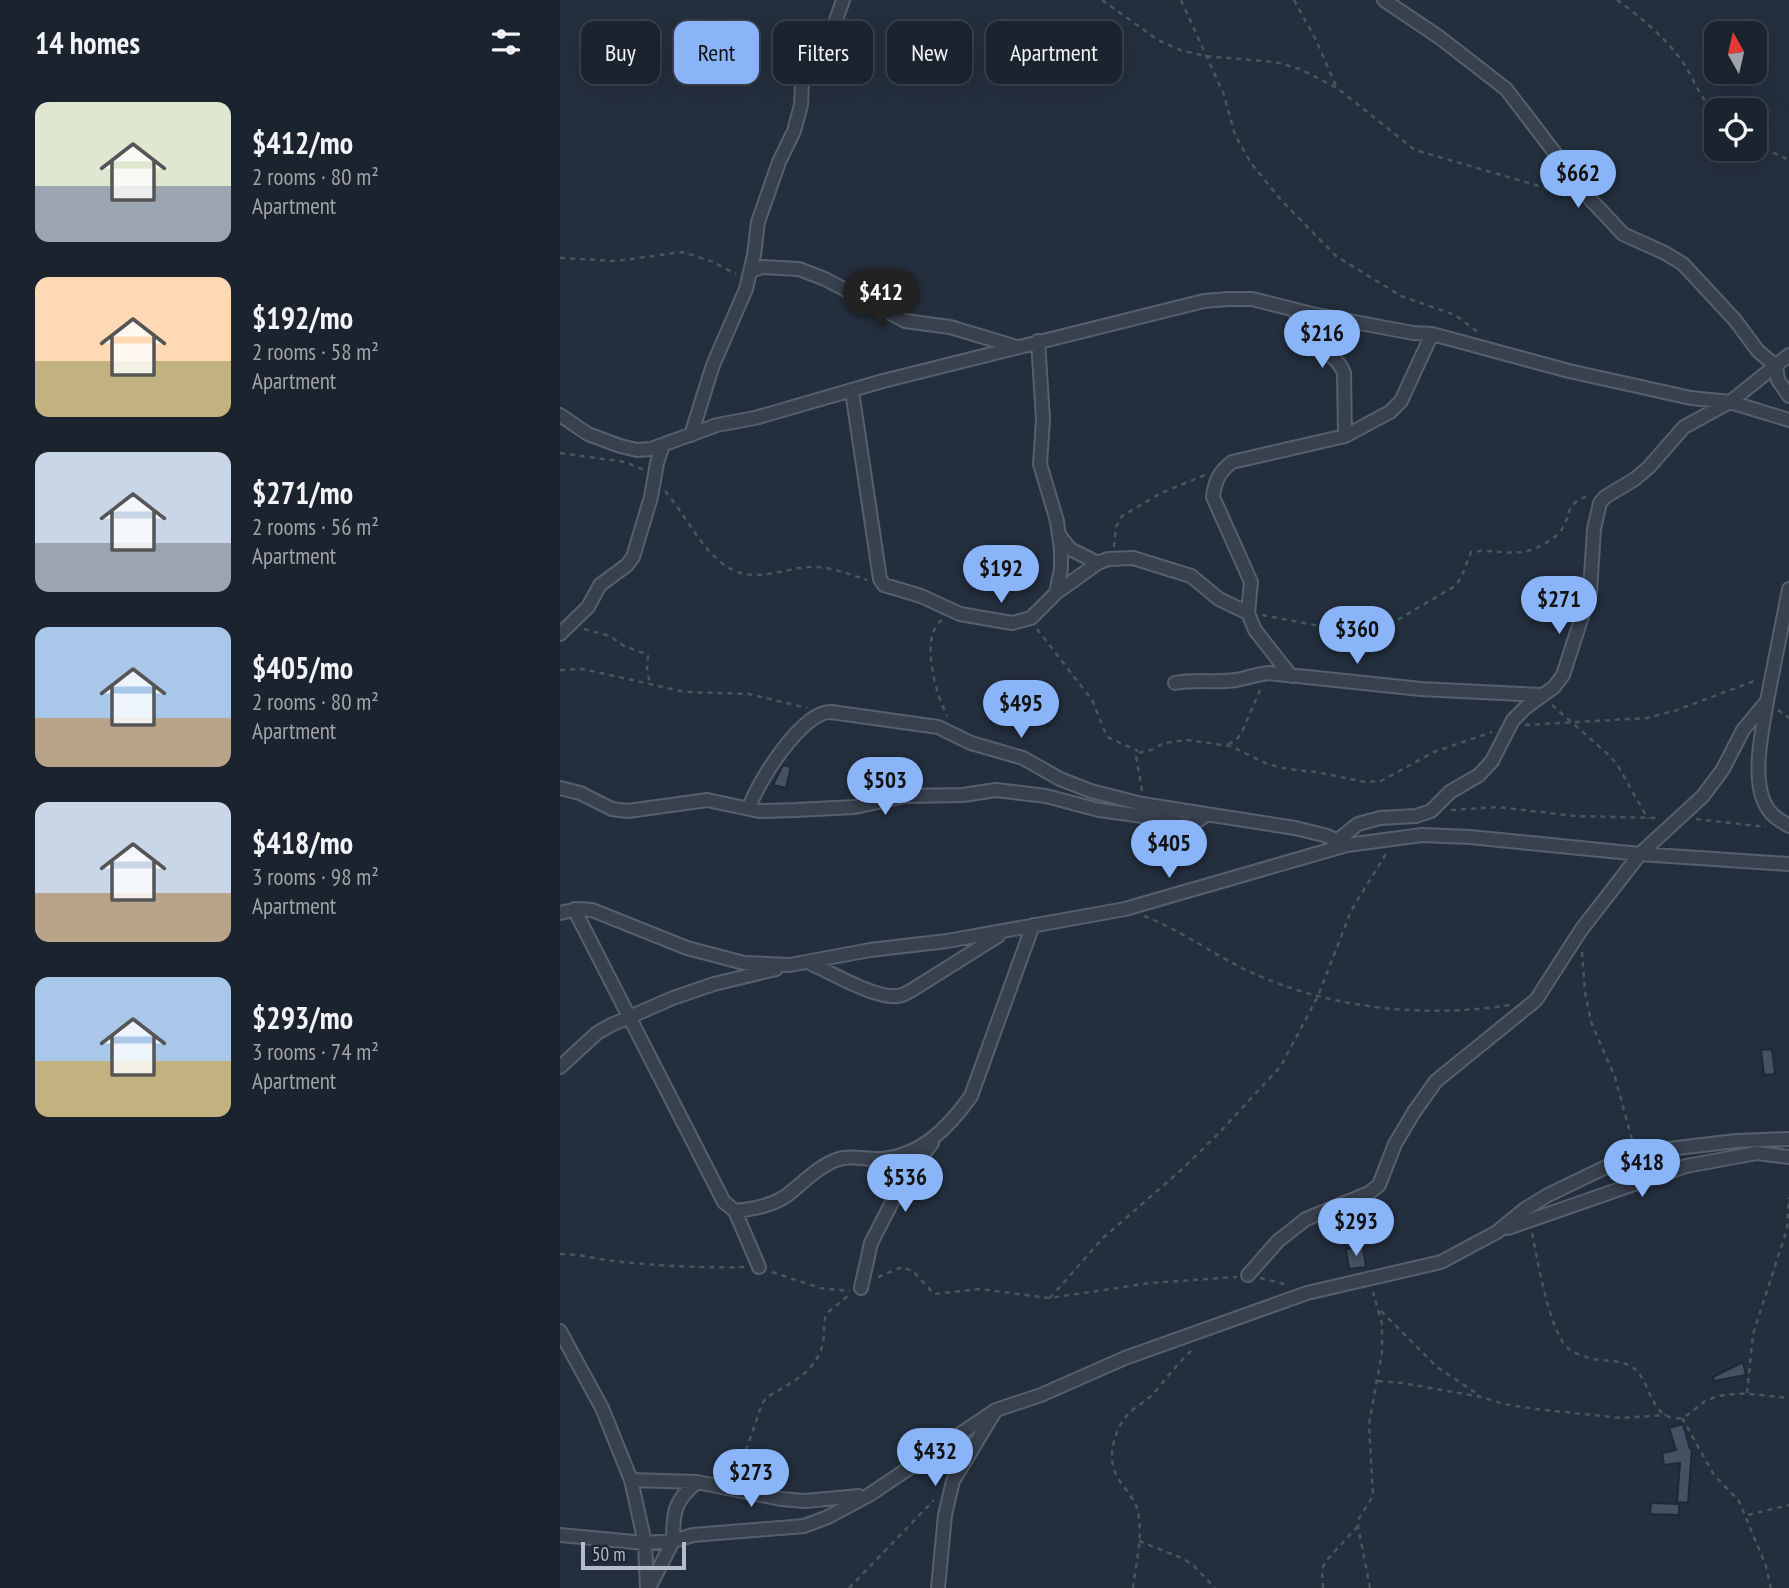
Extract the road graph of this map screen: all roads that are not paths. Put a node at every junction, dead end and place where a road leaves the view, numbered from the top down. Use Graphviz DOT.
graph roads {
  1 [pos="843,0"];
  2 [pos="1384,0"];
  3 [pos="750,275"];
  4 [pos="1294,310"];
  5 [pos="1432,334"];
  6 [pos="1038,341"];
  7 [pos="1018,347"];
  8 [pos="1789,355"];
  9 [pos="1776,366"];
  10 [pos="852,391"];
  11 [pos="1789,396"];
  12 [pos="1730,402"];
  13 [pos="560,415"];
  14 [pos="1789,420"];
  15 [pos="691,435"];
  16 [pos="1345,436"];
  17 [pos="663,445"];
  18 [pos="1059,536"];
  19 [pos="1103,561"];
  20 [pos="1789,589"];
  21 [pos="1056,593"];
  22 [pos="1248,613"];
  23 [pos="560,634"];
  24 [pos="1291,676"];
  25 [pos="1175,683"];
  26 [pos="1542,695"];
  27 [pos="1767,701"];
  28 [pos="560,788"];
  29 [pos="749,808"];
  30 [pos="1206,815"];
  31 [pos="1783,827"];
  32 [pos="1342,843"];
  33 [pos="1640,854"];
  34 [pos="1789,864"];
  35 [pos="574,909"];
  36 [pos="560,913"];
  37 [pos="1032,926"];
  38 [pos="1008,930"];
  39 [pos="808,962"];
  40 [pos="790,965"];
  41 [pos="630,1017"];
  42 [pos="560,1067"];
  43 [pos="939,1135"];
  44 [pos="1789,1139"];
  45 [pos="1789,1157"];
  46 [pos="735,1210"];
  47 [pos="1497,1232"];
  48 [pos="759,1267"];
  49 [pos="1248,1275"];
  50 [pos="860,1288"];
  51 [pos="560,1331"];
  52 [pos="996,1410"];
  53 [pos="631,1480"];
  54 [pos="697,1482"];
  55 [pos="869,1495"];
  56 [pos="560,1535"];
  57 [pos="673,1541"];
  58 [pos="645,1542"];
  59 [pos="648,1588"];
  60 [pos="938,1588"];
  1 -- 3 [label="street"];
  2 -- 9 [label="street"];
  3 -- 7 [label="street"];
  3 -- 15 [label="street"];
  4 -- 5 [label="street"];
  4 -- 6 [label="street"];
  4 -- 16 [label="street"];
  5 -- 12 [label="street"];
  5 -- 16 [label="street"];
  6 -- 7 [label="street"];
  6 -- 18 [label="street"];
  7 -- 10 [label="street"];
  8 -- 9 [label="street"];
  9 -- 11 [label="street"];
  9 -- 12 [label="street"];
  10 -- 15 [label="street"];
  10 -- 21 [label="street"];
  12 -- 14 [label="street"];
  12 -- 26 [label="street"];
  13 -- 17 [label="street"];
  15 -- 17 [label="street"];
  16 -- 22 [label="street"];
  17 -- 23 [label="street"];
  18 -- 19 [label="street"];
  18 -- 21 [label="street"];
  19 -- 21 [label="street"];
  19 -- 22 [label="street"];
  20 -- 27 [label="street"];
  22 -- 24 [label="street"];
  24 -- 25 [label="street"];
  24 -- 26 [label="street"];
  26 -- 32 [label="street"];
  27 -- 31 [label="street"];
  27 -- 33 [label="street"];
  28 -- 29 [label="street"];
  29 -- 30 [label="street"];
  29 -- 30 [label="street"];
  30 -- 32 [label="street"];
  32 -- 33 [label="street"];
  32 -- 37 [label="street"];
  33 -- 34 [label="street"];
  33 -- 49 [label="street"];
  35 -- 36 [label="street"];
  35 -- 40 [label="street"];
  35 -- 41 [label="street"];
  37 -- 38 [label="street"];
  37 -- 43 [label="street"];
  38 -- 39 [label="street"];
  38 -- 39 [label="street"];
  39 -- 40 [label="street"];
  40 -- 41 [label="street"];
  41 -- 42 [label="street"];
  41 -- 46 [label="street"];
  43 -- 46 [label="street"];
  43 -- 50 [label="street"];
  44 -- 47 [label="street"];
  45 -- 47 [label="street"];
  46 -- 48 [label="street"];
  47 -- 52 [label="street"];
  51 -- 53 [label="street"];
  52 -- 55 [label="street"];
  52 -- 60 [label="street"];
  53 -- 54 [label="street"];
  53 -- 58 [label="street"];
  54 -- 55 [label="street"];
  54 -- 57 [label="street"];
  55 -- 57 [label="street"];
  56 -- 58 [label="street"];
  57 -- 58 [label="street"];
  57 -- 59 [label="street"];
  58 -- 59 [label="street"];
}
